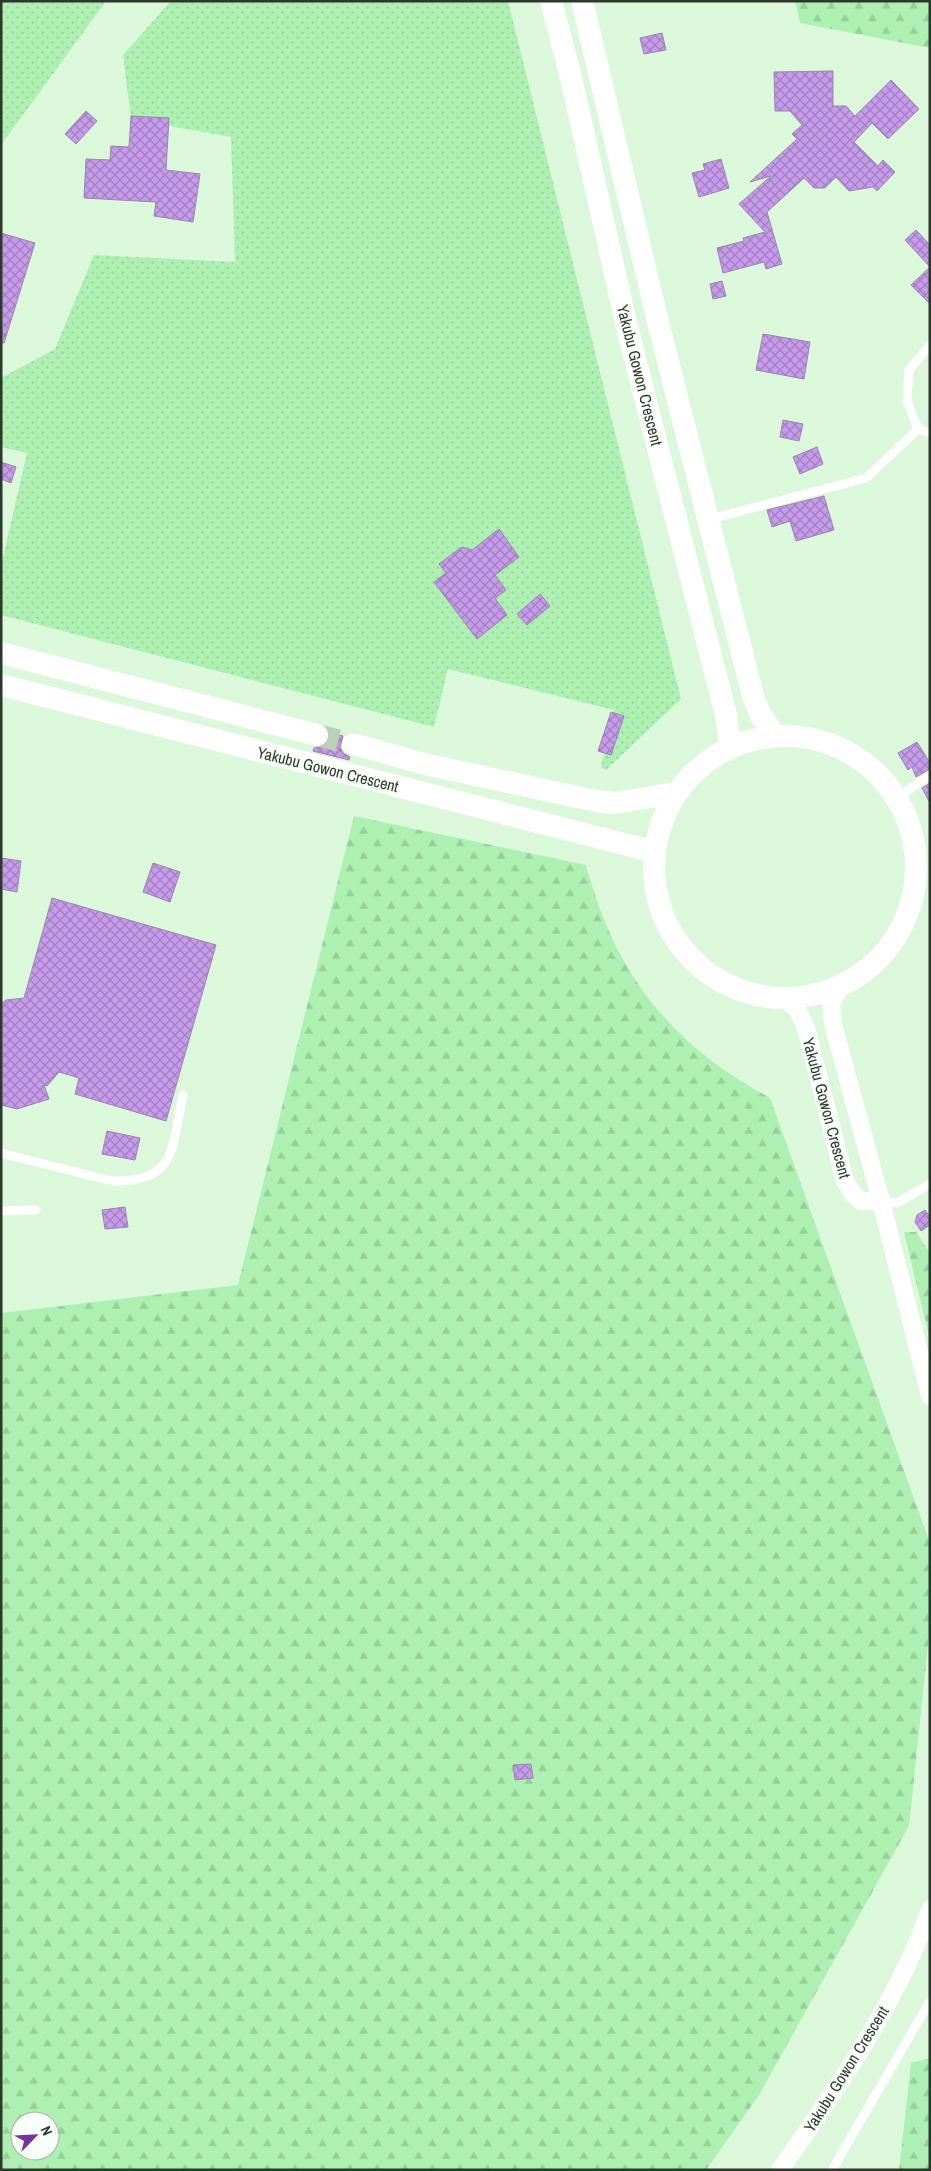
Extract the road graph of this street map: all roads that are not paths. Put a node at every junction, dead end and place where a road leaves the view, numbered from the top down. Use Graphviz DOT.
graph roads {
  1 [pos="551,1"];
  2 [pos="582,1"];
  3 [pos="930,345"];
  4 [pos="918,429"];
  5 [pos="930,434"];
  6 [pos="709,519"];
  7 [pos="1,653"];
  8 [pos="1,685"];
  9 [pos="317,734"];
  10 [pos="775,735"];
  11 [pos="353,744"];
  12 [pos="730,747"];
  13 [pos="930,774"];
  14 [pos="676,794"];
  15 [pos="897,798"];
  16 [pos="655,852"];
  17 [pos="840,987"];
  18 [pos="783,999"];
  19 [pos="183,1095"];
  20 [pos="1,1153"];
  21 [pos="930,1184"];
  22 [pos="881,1201"];
  23 [pos="36,1210"];
  24 [pos="1,1211"];
  25 [pos="930,1396"];
  26 [pos="930,1910"];
  27 [pos="930,2001"];
  28 [pos="780,2170"];
  29 [pos="832,2170"];
  1 -- 12 [label="street, Yakubu Gowon Crescent"];
  2 -- 6 [label="street, Yakubu Gowon Crescent"];
  3 -- 4 [label="lane"];
  4 -- 5 [label="lane"];
  4 -- 6 [label="lane"];
  6 -- 10 [label="street, Yakubu Gowon Crescent"];
  7 -- 9 [label="street"];
  8 -- 16 [label="street, Yakubu Gowon Crescent"];
  10 -- 12 [label="street"];
  10 -- 15 [label="street"];
  11 -- 14 [label="street"];
  12 -- 14 [label="street"];
  13 -- 15 [label="lane"];
  14 -- 16 [label="street"];
  15 -- 17 [label="street"];
  16 -- 18 [label="street"];
  17 -- 18 [label="street"];
  17 -- 22 [label="street, Yakubu Gowon Crescent"];
  18 -- 22 [label="street, Yakubu Gowon Crescent"];
  19 -- 20 [label="lane"];
  21 -- 22 [label="lane"];
  22 -- 25 [label="street, Yakubu Gowon Crescent"];
  23 -- 24 [label="lane"];
  26 -- 28 [label="street, Yakubu Gowon Crescent"];
  27 -- 29 [label="lane"];
}
